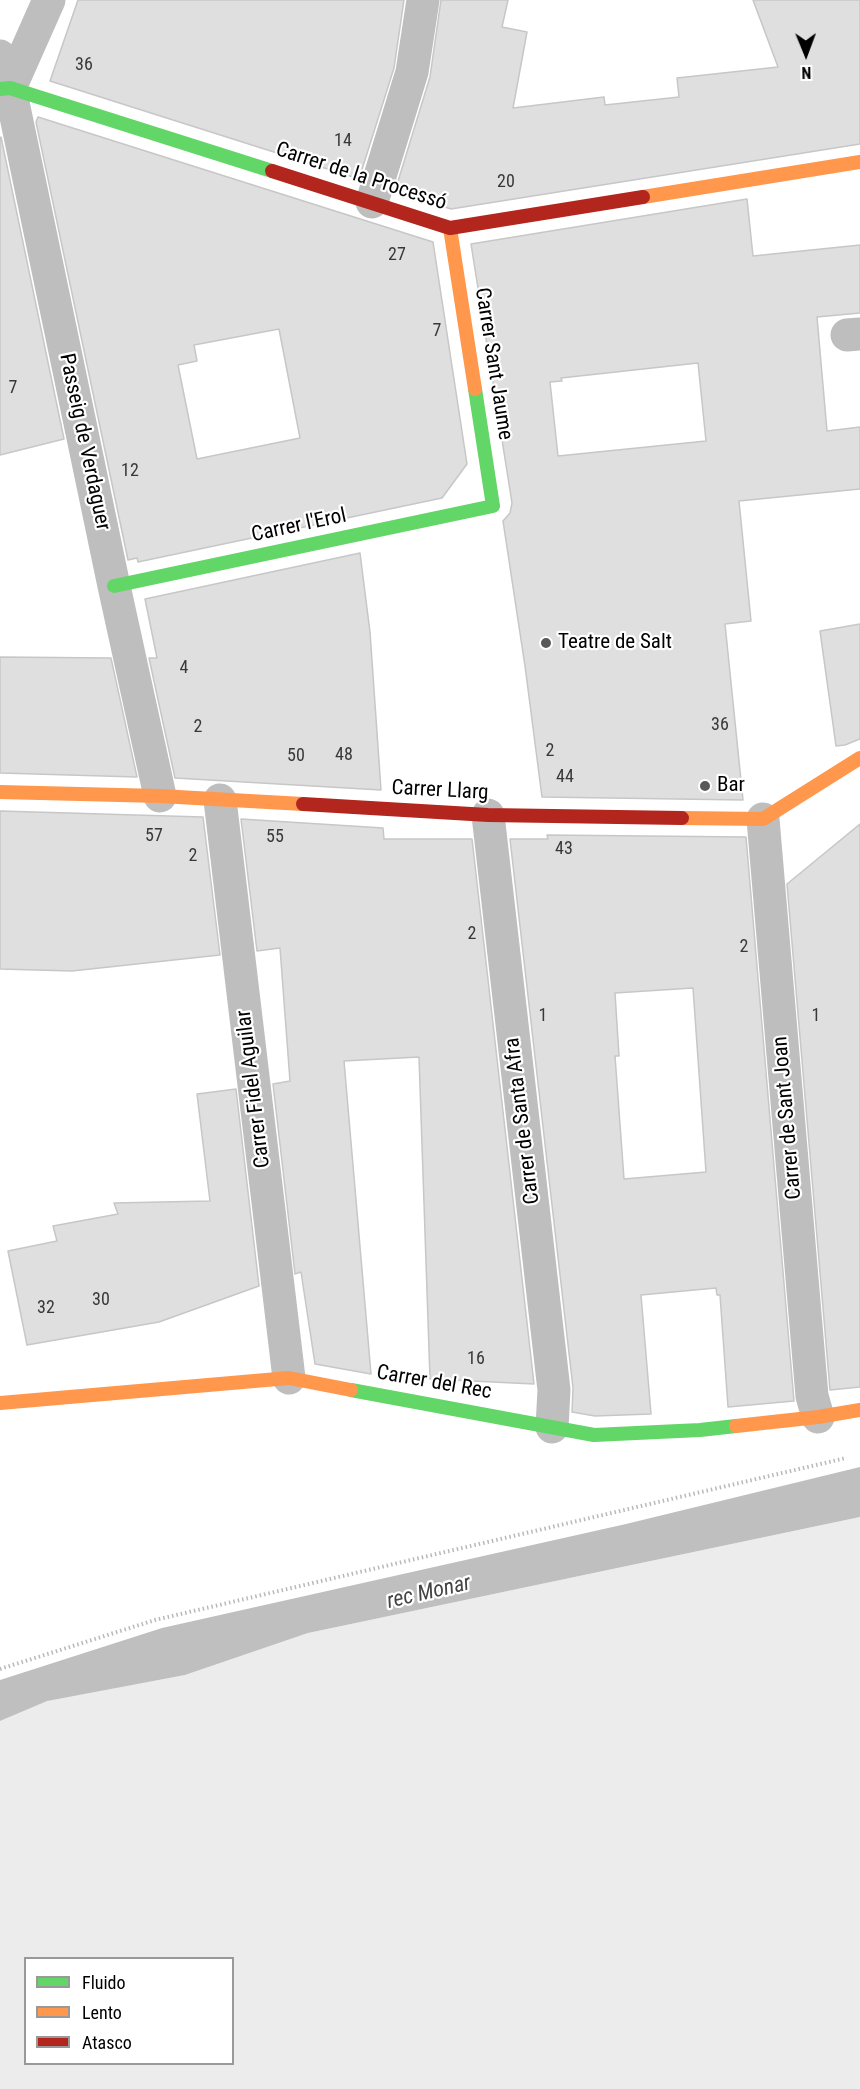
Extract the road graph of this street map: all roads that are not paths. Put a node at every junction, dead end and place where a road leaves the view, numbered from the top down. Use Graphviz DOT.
graph roads {
  1 [pos="49,0"];
  2 [pos="423,0"];
  3 [pos="0,56"];
  4 [pos="5,88"];
  5 [pos="860,162"];
  6 [pos="372,202"];
  7 [pos="450,228"];
  8 [pos="493,506"];
  9 [pos="114,586"];
  10 [pos="860,758"];
  11 [pos="0,792"];
  12 [pos="160,796"];
  13 [pos="220,800"];
  14 [pos="488,815"];
  15 [pos="763,819"];
  16 [pos="289,1378"];
  17 [pos="0,1403"];
  18 [pos="860,1410"];
  19 [pos="818,1417"];
  20 [pos="552,1427"];
  1 -- 4 [label="street"];
  2 -- 6 [label="street"];
  3 -- 4 [label="street, Passeig de Verdaguer"];
  4 -- 6 [label="street, Carrer de la Processó"];
  4 -- 9 [label="street, Passeig de Verdaguer"];
  5 -- 7 [label="street, Carrer de la Processó"];
  6 -- 7 [label="street, Carrer de la Processó"];
  7 -- 8 [label="street, Carrer Sant Jaume"];
  8 -- 9 [label="street, Carrer l'Erol"];
  9 -- 12 [label="street, Passeig de Verdaguer"];
  10 -- 15 [label="street"];
  11 -- 12 [label="street, Carrer Llarg"];
  12 -- 13 [label="street, Carrer Llarg"];
  13 -- 14 [label="street, Carrer Llarg"];
  13 -- 16 [label="street, Carrer Fidel Aguilar"];
  14 -- 15 [label="street, Carrer Llarg"];
  14 -- 20 [label="street, Carrer de Santa Afra"];
  15 -- 19 [label="street, Carrer de Sant Joan"];
  16 -- 17 [label="street, Carrer del Rec"];
  16 -- 20 [label="street, Carrer del Rec"];
  18 -- 19 [label="street, Carrer del Rec"];
  19 -- 20 [label="street, Carrer del Rec"];
}
